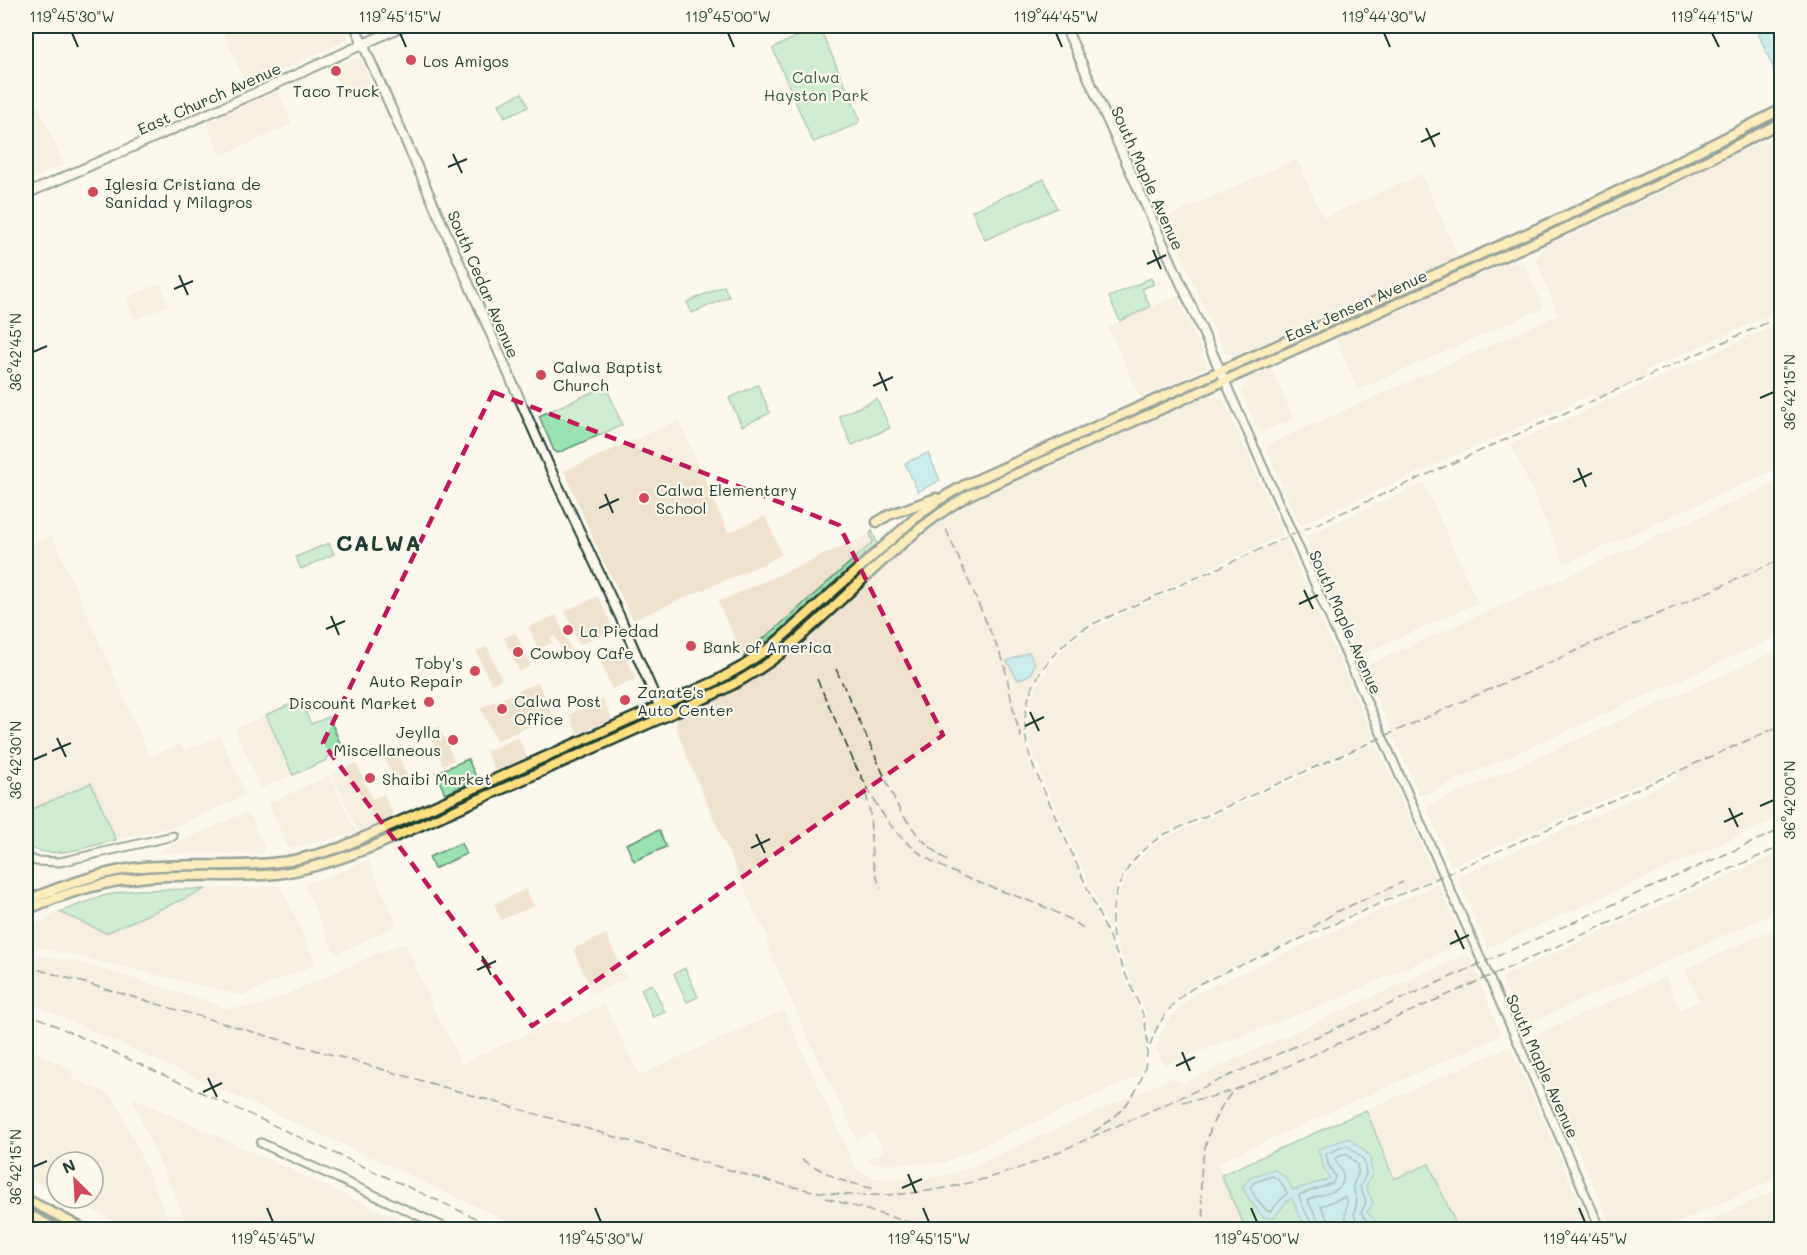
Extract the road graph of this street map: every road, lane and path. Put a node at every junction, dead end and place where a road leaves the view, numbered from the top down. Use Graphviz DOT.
graph roads {
  1 [pos="355,26"];
  2 [pos="403,26"];
  3 [pos="1065,26"];
  4 [pos="363,43"];
  5 [pos="1782,109"];
  6 [pos="1782,122"];
  7 [pos="26,194"];
  8 [pos="1220,370"];
  9 [pos="1224,381"];
  10 [pos="951,493"];
  11 [pos="877,522"];
  12 [pos="659,706"];
  13 [pos="664,717"];
  14 [pos="173,836"];
  15 [pos="26,856"];
  16 [pos="49,896"];
  17 [pos="26,901"];
  18 [pos="26,910"];
  19 [pos="261,1143"];
  20 [pos="26,1199"];
  21 [pos="26,1213"];
  22 [pos="58,1230"];
  23 [pos="86,1230"];
  24 [pos="450,1230"];
  25 [pos="1601,1230"];
  1 -- 4 [label="main road, South Cedar Avenue"];
  2 -- 4 [label="main road, East Church Avenue"];
  3 -- 8 [label="main road, South Maple Avenue"];
  4 -- 7 [label="main road, East Church Avenue"];
  4 -- 12 [label="main road, South Cedar Avenue"];
  5 -- 8 [label="main road, East Jensen Avenue"];
  6 -- 9 [label="main road, East Jensen Avenue"];
  8 -- 9 [label="street, South Maple Avenue"];
  8 -- 10 [label="main road, East Jensen Avenue"];
  9 -- 13 [label="main road, East Jensen Avenue"];
  9 -- 25 [label="street, South Maple Avenue"];
  10 -- 11 [label="main road"];
  10 -- 12 [label="main road"];
  12 -- 13 [label="main road, South Cedar Avenue"];
  12 -- 16 [label="main road"];
  13 -- 16 [label="main road, East Jensen Avenue"];
  14 -- 15 [label="street"];
  16 -- 17 [label="main road"];
  16 -- 18 [label="main road"];
  19 -- 24 [label="street"];
  20 -- 23 [label="main road"];
  21 -- 22 [label="main road"];
}
